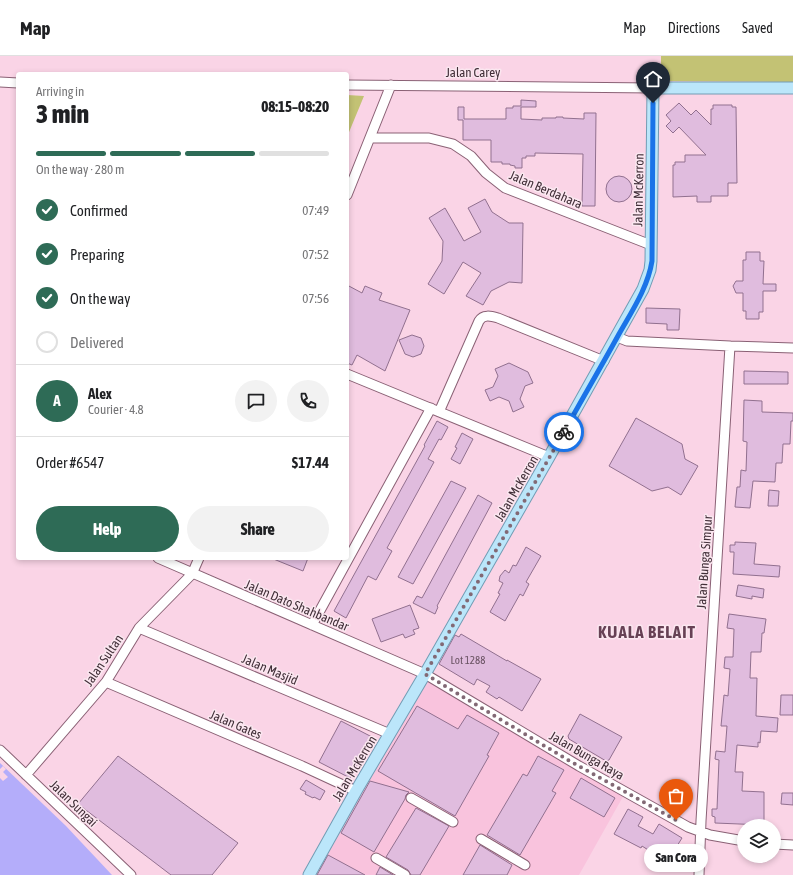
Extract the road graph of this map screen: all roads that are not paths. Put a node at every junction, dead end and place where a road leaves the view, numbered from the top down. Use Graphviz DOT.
graph roads {
  1 [pos="0,82"];
  2 [pos="16,83"];
  3 [pos="349,85"];
  4 [pos="391,86"];
  5 [pos="653,88"];
  6 [pos="793,88"];
  7 [pos="370,138"];
  8 [pos="349,190"];
  9 [pos="652,246"];
  10 [pos="618,337"];
  11 [pos="730,346"];
  12 [pos="793,348"];
  13 [pos="604,361"];
  14 [pos="349,375"];
  15 [pos="435,410"];
  16 [pos="550,457"];
  17 [pos="162,560"];
  18 [pos="198,560"];
  19 [pos="192,574"];
  20 [pos="312,626"];
  21 [pos="139,628"];
  22 [pos="425,674"];
  23 [pos="106,682"];
  24 [pos="390,734"];
  25 [pos="0,750"];
  26 [pos="26,775"];
  27 [pos="356,791"];
  28 [pos="411,798"];
  29 [pos="453,822"];
  30 [pos="700,832"];
  31 [pos="481,839"];
  32 [pos="737,839"];
  33 [pos="781,844"];
  34 [pos="793,845"];
  35 [pos="376,858"];
  36 [pos="525,865"];
  37 [pos="131,875"];
  38 [pos="309,875"];
  39 [pos="405,875"];
  40 [pos="699,875"];
  1 -- 2 [label="street"];
  3 -- 4 [label="street, Jalan Carey"];
  4 -- 5 [label="street, Jalan Carey"];
  4 -- 7 [label="street"];
  5 -- 6 [label="main road"];
  5 -- 9 [label="main road, Jalan McKerron"];
  7 -- 8 [label="street"];
  7 -- 9 [label="street, Jalan Berdahara"];
  9 -- 10 [label="main road, Jalan McKerron"];
  10 -- 11 [label="street"];
  10 -- 13 [label="main road, Jalan McKerron"];
  11 -- 12 [label="street"];
  11 -- 30 [label="street, Jalan Bunga Simpur"];
  13 -- 15 [label="street"];
  13 -- 16 [label="main road, Jalan McKerron"];
  14 -- 15 [label="street"];
  15 -- 16 [label="street"];
  15 -- 20 [label="street"];
  16 -- 22 [label="main road, Jalan McKerron"];
  17 -- 19 [label="street, Jalan Dato Shahbandar"];
  18 -- 19 [label="street, Jalan Sultan"];
  19 -- 20 [label="street, Jalan Dato Shahbandar"];
  19 -- 21 [label="street, Jalan Sultan"];
  20 -- 22 [label="street, Jalan Dato Shahbandar"];
  21 -- 23 [label="street, Jalan Sultan"];
  21 -- 24 [label="street, Jalan Masjid"];
  22 -- 24 [label="main road, Jalan McKerron"];
  22 -- 30 [label="street, Jalan Bunga Raya"];
  23 -- 26 [label="street, Jalan Sultan"];
  23 -- 27 [label="street, Jalan Gates"];
  24 -- 27 [label="main road, Jalan McKerron"];
  25 -- 26 [label="street, Jalan Sungai"];
  26 -- 37 [label="street, Jalan Sungai"];
  27 -- 38 [label="main road, Jalan McKerron"];
  28 -- 29 [label="street"];
  30 -- 32 [label="street, Jalan Bunga Raya"];
  30 -- 40 [label="street, Jalan Bunga Simpur"];
  31 -- 36 [label="street"];
  33 -- 34 [label="street"];
  35 -- 39 [label="street"];
}
